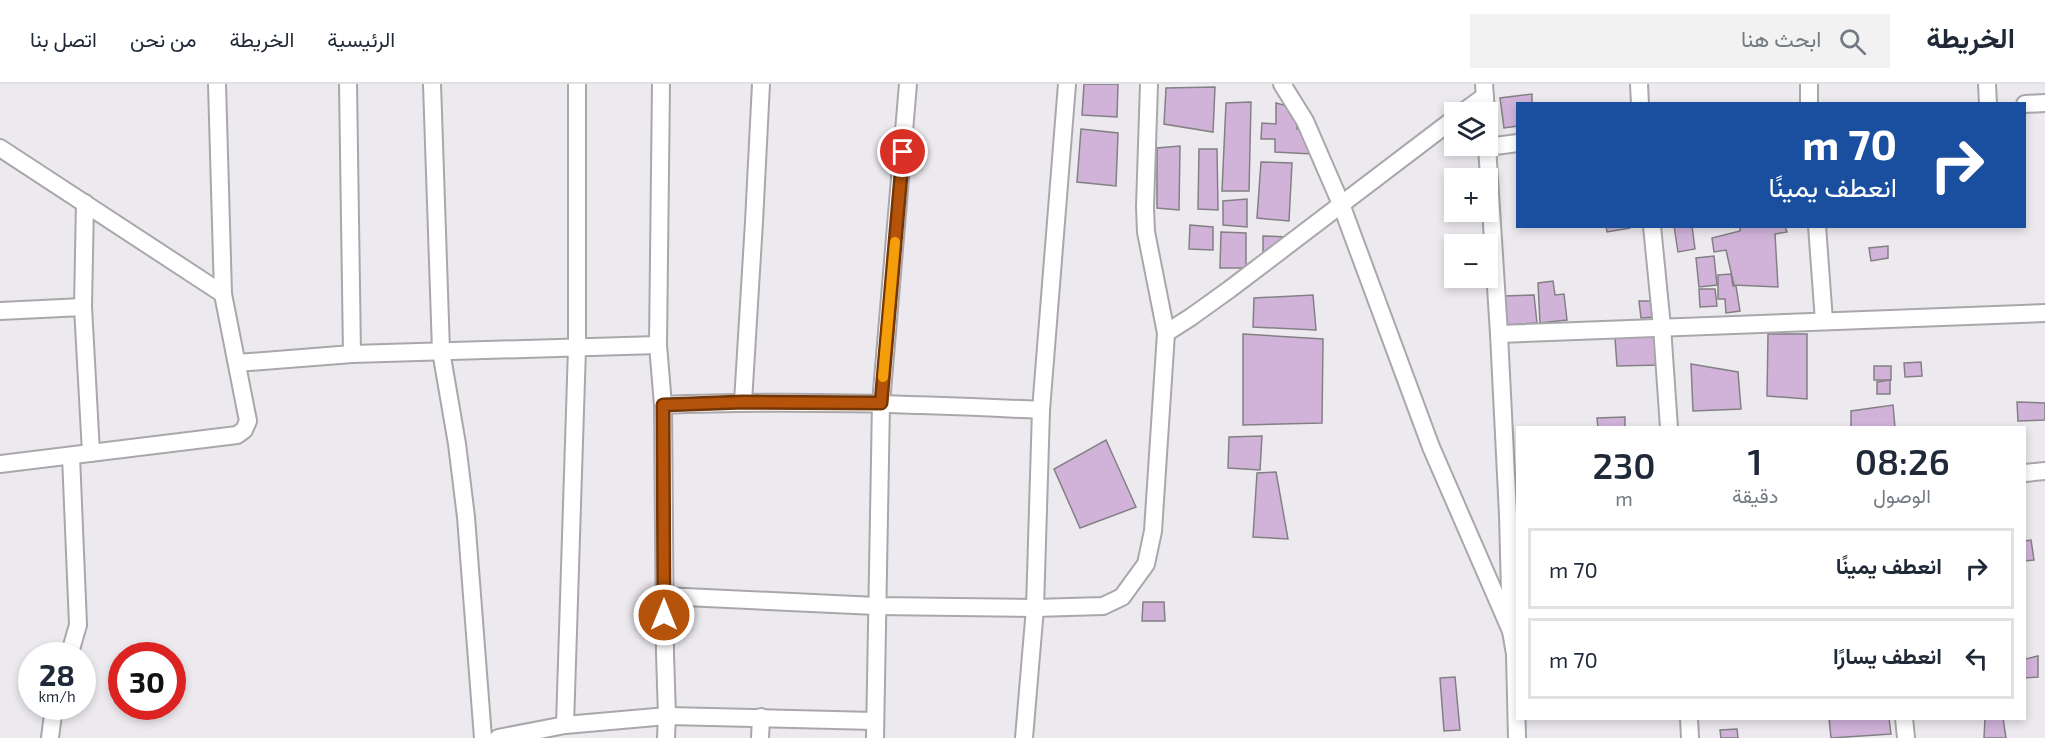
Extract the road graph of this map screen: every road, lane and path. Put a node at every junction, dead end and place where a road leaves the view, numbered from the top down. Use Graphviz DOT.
graph roads {
  1 [pos="217,84"];
  2 [pos="348,84"];
  3 [pos="432,84"];
  4 [pos="577,84"];
  5 [pos="661,84"];
  6 [pos="760,84"];
  7 [pos="908,84"];
  8 [pos="1067,84"];
  9 [pos="1149,84"];
  10 [pos="1282,84"];
  11 [pos="1639,84"];
  12 [pos="1809,84"];
  13 [pos="1987,84"];
  14 [pos="1640,102"];
  15 [pos="1809,102"];
  16 [pos="1988,102"];
  17 [pos="2045,103"];
  18 [pos="2026,104"];
  19 [pos="1444,126"];
  20 [pos="1516,143"];
  21 [pos="1498,145"];
  22 [pos="0,148"];
  23 [pos="1488,156"];
  24 [pos="85,203"];
  25 [pos="1341,204"];
  26 [pos="1652,228"];
  27 [pos="1817,228"];
  28 [pos="223,294"];
  29 [pos="83,308"];
  30 [pos="0,311"];
  31 [pos="2045,313"];
  32 [pos="1824,321"];
  33 [pos="1662,327"];
  34 [pos="1166,333"];
  35 [pos="1499,334"];
  36 [pos="658,345"];
  37 [pos="577,348"];
  38 [pos="441,351"];
  39 [pos="352,354"];
  40 [pos="237,363"];
  41 [pos="743,402"];
  42 [pos="881,403"];
  43 [pos="663,405"];
  44 [pos="1041,410"];
  45 [pos="1669,426"];
  46 [pos="91,453"];
  47 [pos="71,456"];
  48 [pos="0,464"];
  49 [pos="2045,471"];
  50 [pos="2026,473"];
  51 [pos="1513,514"];
  52 [pos="664,596"];
  53 [pos="876,606"];
  54 [pos="1035,609"];
  55 [pos="1511,631"];
  56 [pos="73,642"];
  57 [pos="1516,650"];
  58 [pos="667,716"];
  59 [pos="761,717"];
  60 [pos="52,720"];
  61 [pos="1517,720"];
  62 [pos="1689,720"];
  63 [pos="1904,720"];
  64 [pos="565,725"];
  65 [pos="875,729"];
  66 [pos="539,734"];
  67 [pos="50,738"];
  68 [pos="483,738"];
  69 [pos="498,738"];
  70 [pos="666,738"];
  71 [pos="760,738"];
  72 [pos="1024,738"];
  73 [pos="1517,738"];
  74 [pos="1690,738"];
  75 [pos="1906,738"];
  1 -- 28 [label="street"];
  2 -- 39 [label="street"];
  3 -- 38 [label="street"];
  4 -- 37 [label="street"];
  5 -- 36 [label="street"];
  6 -- 41 [label="street"];
  7 -- 42 [label="street"];
  8 -- 44 [label="street"];
  9 -- 34 [label="street"];
  10 -- 25 [label="street"];
  11 -- 14 [label="street"];
  12 -- 15 [label="street"];
  13 -- 16 [label="street"];
  17 -- 18 [label="street"];
  19 -- 25 [label="street"];
  20 -- 21 [label="street"];
  22 -- 24 [label="street"];
  23 -- 35 [label="street"];
  24 -- 28 [label="street"];
  24 -- 29 [label="street"];
  25 -- 34 [label="street"];
  25 -- 55 [label="street"];
  26 -- 33 [label="street"];
  27 -- 32 [label="street"];
  28 -- 40 [label="street"];
  29 -- 30 [label="street"];
  29 -- 46 [label="street"];
  31 -- 32 [label="street"];
  32 -- 33 [label="street"];
  33 -- 35 [label="street"];
  33 -- 45 [label="street"];
  34 -- 54 [label="street"];
  35 -- 51 [label="street"];
  36 -- 37 [label="street"];
  36 -- 43 [label="street"];
  37 -- 38 [label="street"];
  37 -- 64 [label="street"];
  38 -- 39 [label="street"];
  38 -- 68 [label="street"];
  39 -- 40 [label="street"];
  40 -- 46 [label="street"];
  41 -- 42 [label="street"];
  41 -- 43 [label="street"];
  42 -- 44 [label="street"];
  42 -- 53 [label="street"];
  43 -- 52 [label="street"];
  44 -- 54 [label="street"];
  46 -- 47 [label="street"];
  47 -- 48 [label="street"];
  47 -- 56 [label="street"];
  49 -- 50 [label="street"];
  51 -- 55 [label="street"];
  52 -- 53 [label="street"];
  52 -- 58 [label="street"];
  53 -- 54 [label="street"];
  53 -- 65 [label="street"];
  54 -- 72 [label="street"];
  55 -- 57 [label="street"];
  58 -- 59 [label="street"];
  58 -- 64 [label="street"];
  58 -- 70 [label="street"];
  59 -- 65 [label="street"];
  59 -- 71 [label="street"];
  60 -- 67 [label="street"];
  61 -- 73 [label="street"];
  62 -- 74 [label="street"];
  63 -- 75 [label="street"];
  64 -- 66 [label="street"];
  66 -- 69 [label="street"];
}
